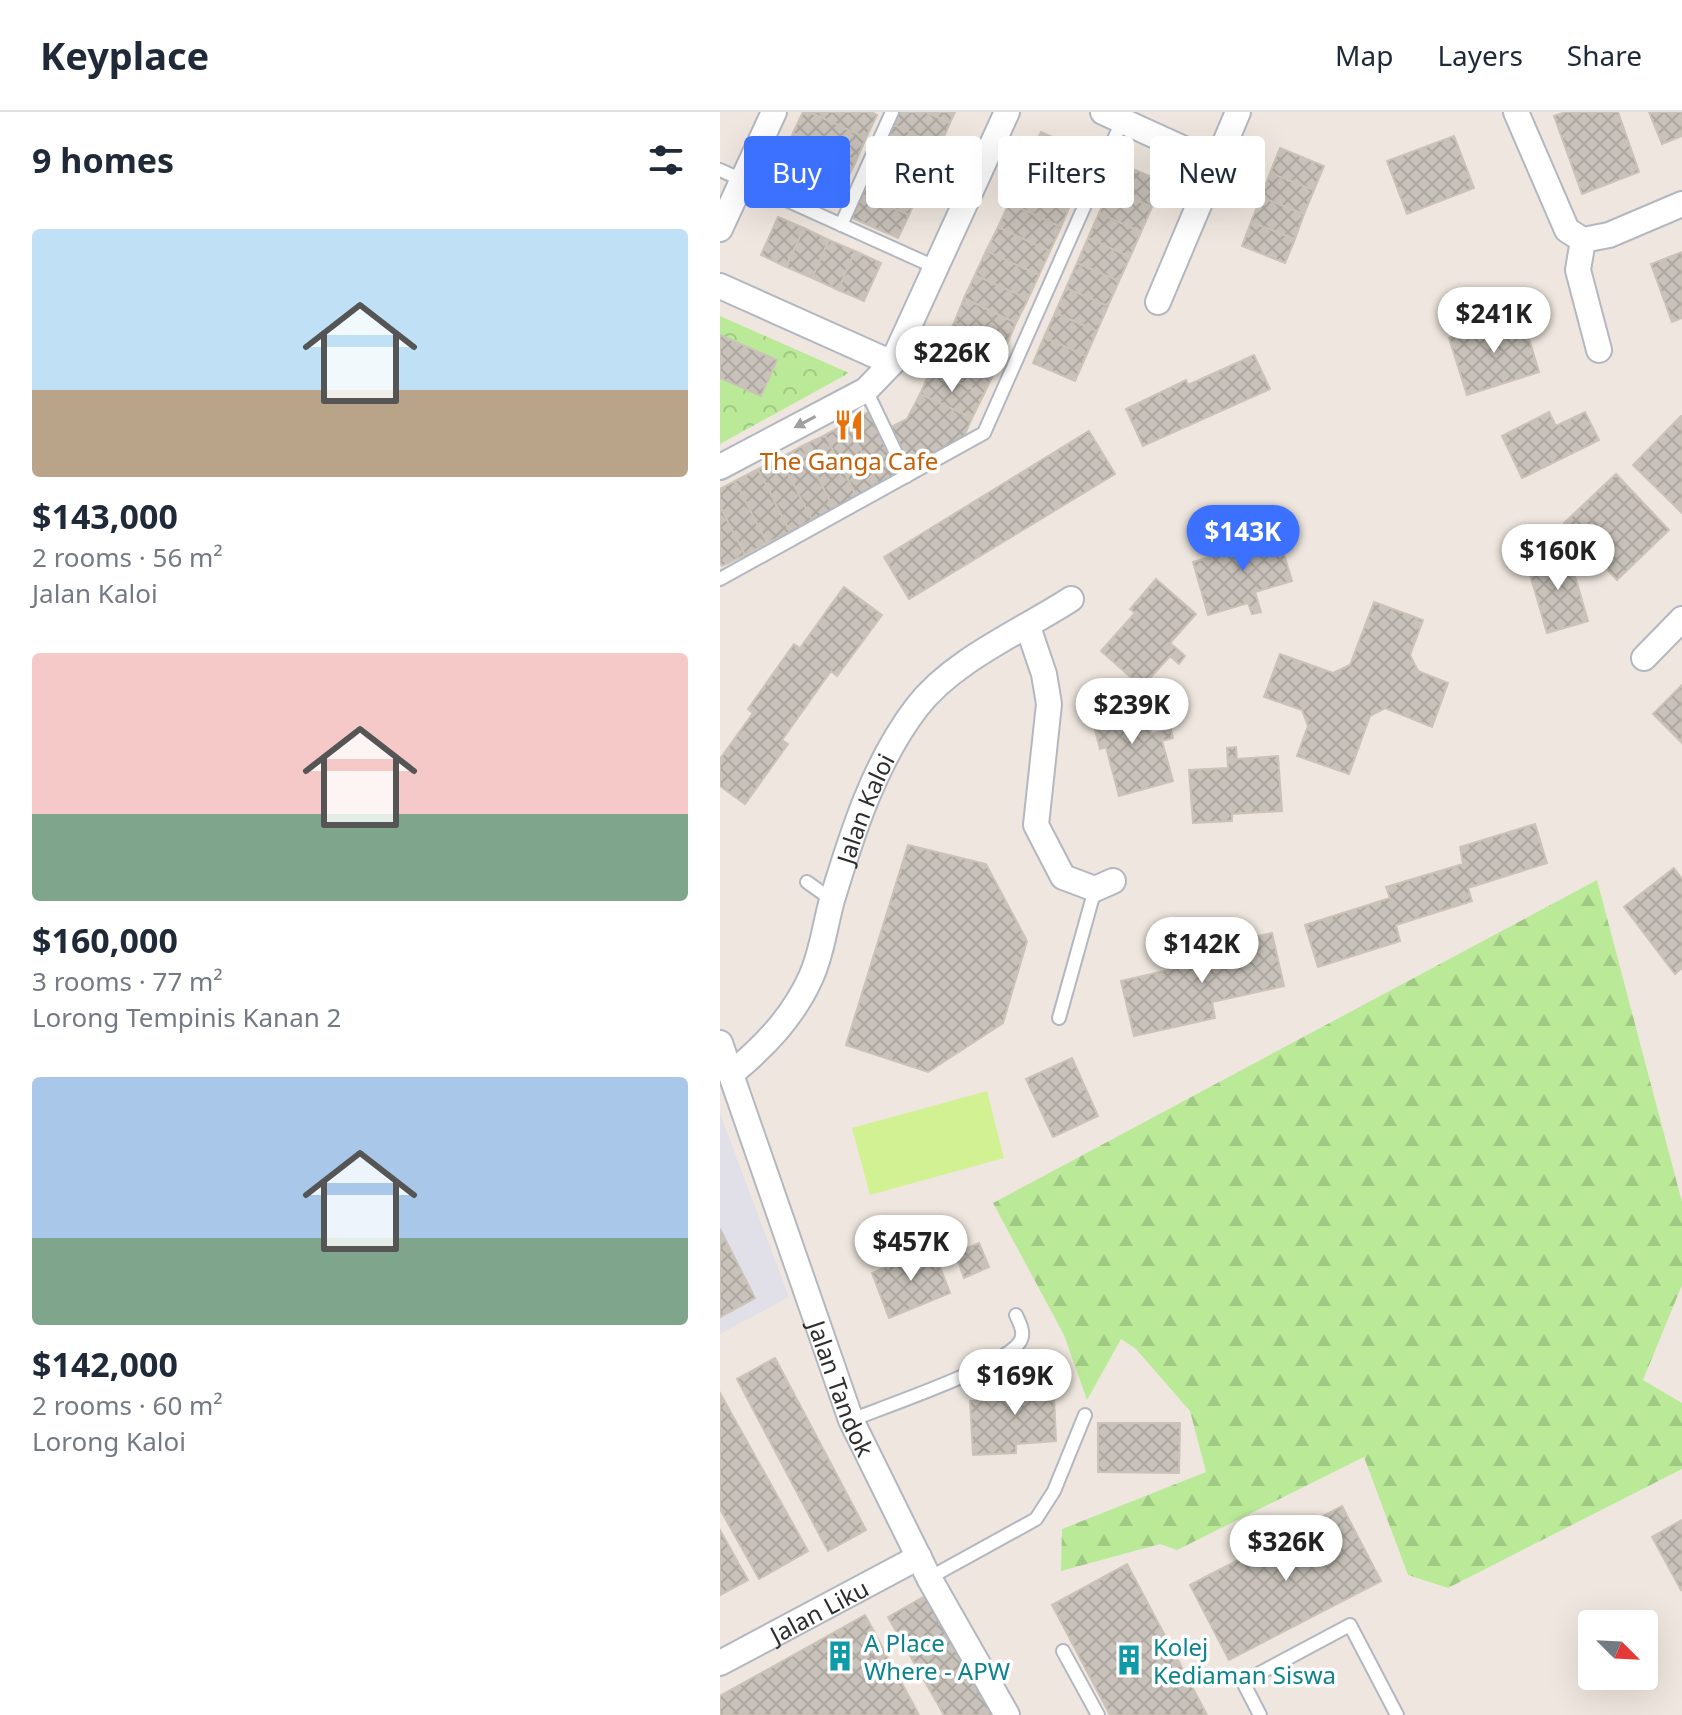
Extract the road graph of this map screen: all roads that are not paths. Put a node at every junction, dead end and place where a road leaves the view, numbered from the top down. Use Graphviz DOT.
graph roads {
  1 [pos="774,112"];
  2 [pos="892,112"];
  3 [pos="1007,112"];
  4 [pos="1238,112"];
  5 [pos="1516,112"];
  6 [pos="1117,115"];
  7 [pos="1160,136"];
  8 [pos="1228,136"];
  9 [pos="720,170"];
  10 [pos="743,180"];
  11 [pos="1682,204"];
  12 [pos="1198,208"];
  13 [pos="841,225"];
  14 [pos="720,229"];
  15 [pos="1583,240"];
  16 [pos="937,268"];
  17 [pos="720,286"];
  18 [pos="1158,302"];
  19 [pos="1599,350"];
  20 [pos="892,363"];
  21 [pos="866,390"];
  22 [pos="720,467"];
  23 [pos="907,476"];
  24 [pos="720,579"];
  25 [pos="1071,599"];
  26 [pos="1682,619"];
  27 [pos="1028,627"];
  28 [pos="1644,658"];
  29 [pos="807,882"];
  30 [pos="1104,885"];
  31 [pos="832,900"];
  32 [pos="1059,1018"];
  33 [pos="720,1043"];
  34 [pos="731,1074"];
  35 [pos="1016,1315"];
  36 [pos="1085,1415"];
  37 [pos="851,1420"];
  38 [pos="924,1568"];
  39 [pos="1063,1651"];
  40 [pos="720,1663"];
  41 [pos="1007,1715"];
  42 [pos="1098,1715"];
  43 [pos="1260,1715"];
  44 [pos="1397,1715"];
  1 -- 10 [label="street"];
  2 -- 13 [label="lane"];
  3 -- 16 [label="street"];
  4 -- 8 [label="street"];
  5 -- 15 [label="street"];
  6 -- 7 [label="street"];
  6 -- 23 [label="lane"];
  9 -- 10 [label="lane"];
  10 -- 13 [label="lane"];
  10 -- 14 [label="street"];
  11 -- 15 [label="street"];
  12 -- 18 [label="street"];
  13 -- 16 [label="lane"];
  15 -- 19 [label="street"];
  16 -- 20 [label="street"];
  17 -- 20 [label="street"];
  20 -- 21 [label="street"];
  21 -- 22 [label="street, one-way"];
  21 -- 23 [label="lane"];
  23 -- 24 [label="lane"];
  25 -- 27 [label="street, Jalan Kaloi"];
  26 -- 28 [label="street"];
  27 -- 30 [label="street"];
  27 -- 31 [label="street, Jalan Kaloi"];
  29 -- 31 [label="lane"];
  30 -- 32 [label="lane"];
  31 -- 34 [label="street, Jalan Kaloi"];
  33 -- 34 [label="street, Jalan Tandok"];
  34 -- 37 [label="street, Jalan Tandok"];
  35 -- 37 [label="lane"];
  36 -- 38 [label="lane"];
  37 -- 38 [label="street, Jalan Tandok"];
  38 -- 40 [label="street, Jalan Liku"];
  38 -- 41 [label="street, Jalan Tandok"];
  39 -- 42 [label="lane"];
  43 -- 44 [label="lane"];
}
